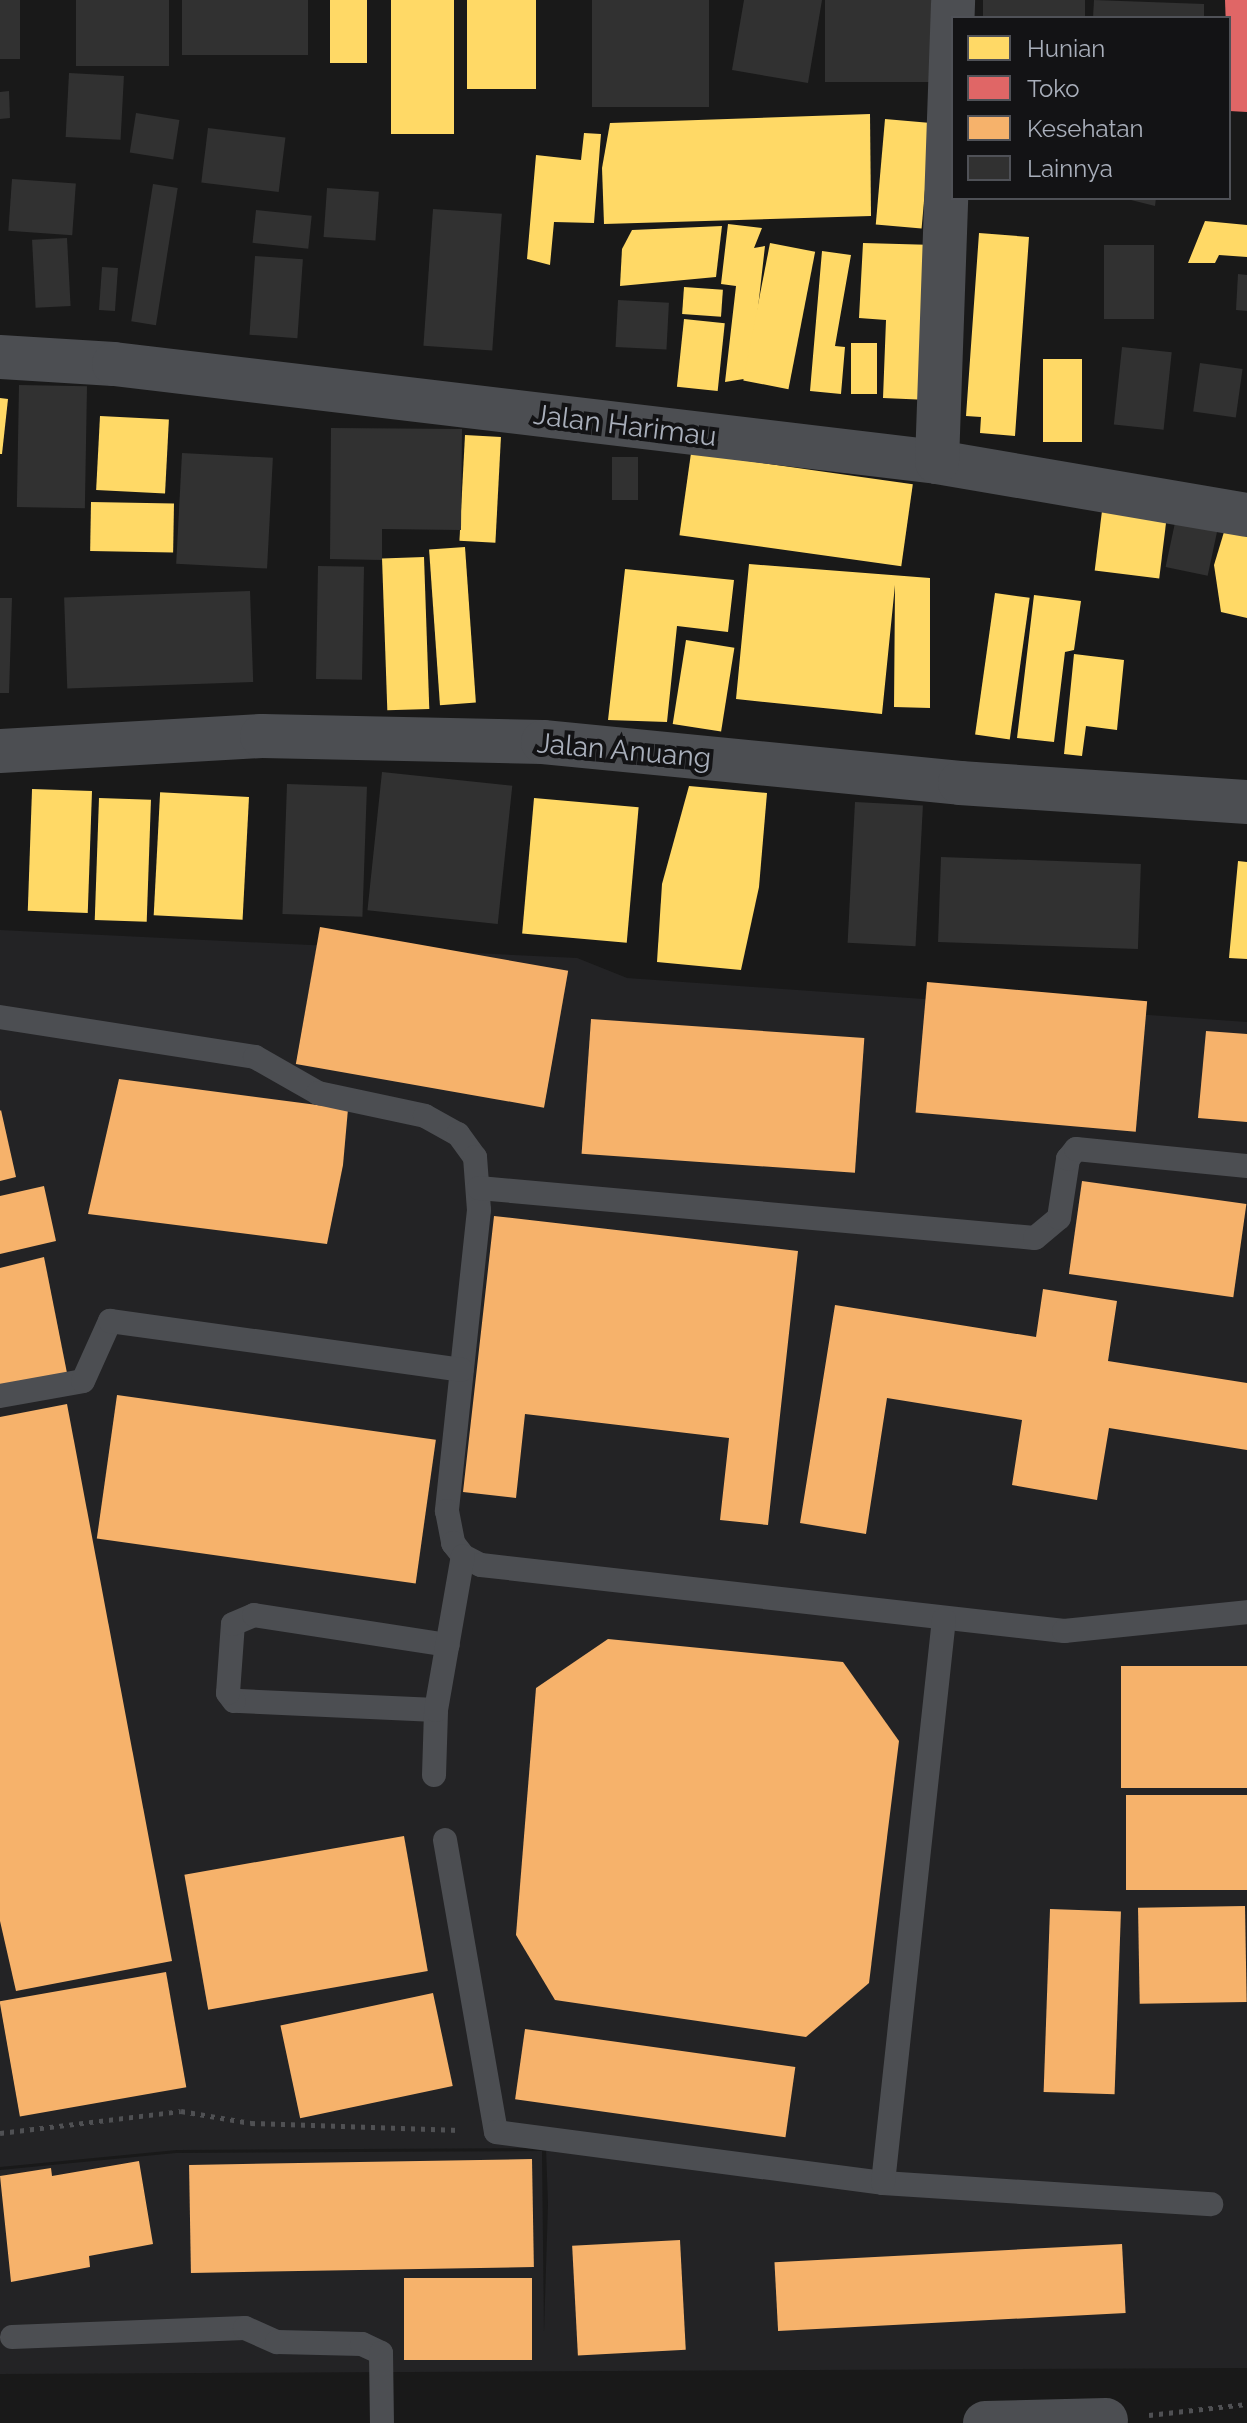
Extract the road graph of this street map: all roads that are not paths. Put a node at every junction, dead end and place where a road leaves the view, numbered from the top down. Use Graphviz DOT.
graph roads {
  1 [pos="951,58"];
  2 [pos="0,357"];
  3 [pos="937,462"];
  4 [pos="1247,515"];
  5 [pos="0,751"];
  6 [pos="1247,802"];
  7 [pos="0,1017"];
  8 [pos="1247,1166"];
  9 [pos="479,1188"];
  10 [pos="462,1370"];
  11 [pos="0,1396"];
  12 [pos="463,1556"];
  13 [pos="1247,1612"];
  14 [pos="944,1619"];
  15 [pos="448,1645"];
  16 [pos="436,1710"];
  17 [pos="434,1775"];
  18 [pos="445,1840"];
  19 [pos="883,2183"];
  20 [pos="1211,2204"];
  21 [pos="12,2337"];
  22 [pos="1106,2420"];
  23 [pos="382,2423"];
  24 [pos="985,2423"];
  1 -- 3 [label="street"];
  2 -- 3 [label="street, Jalan Harimau"];
  3 -- 4 [label="street, Jalan Harimau"];
  5 -- 6 [label="street, Jalan Anuang"];
  7 -- 9 [label="lane"];
  8 -- 9 [label="lane"];
  9 -- 10 [label="lane"];
  10 -- 11 [label="lane"];
  10 -- 12 [label="lane"];
  12 -- 14 [label="lane"];
  12 -- 15 [label="lane"];
  13 -- 14 [label="lane"];
  14 -- 19 [label="lane"];
  15 -- 16 [label="lane"];
  15 -- 16 [label="lane"];
  16 -- 17 [label="lane"];
  18 -- 19 [label="lane"];
  19 -- 20 [label="lane"];
  21 -- 23 [label="lane"];
  22 -- 24 [label="street"];
}
